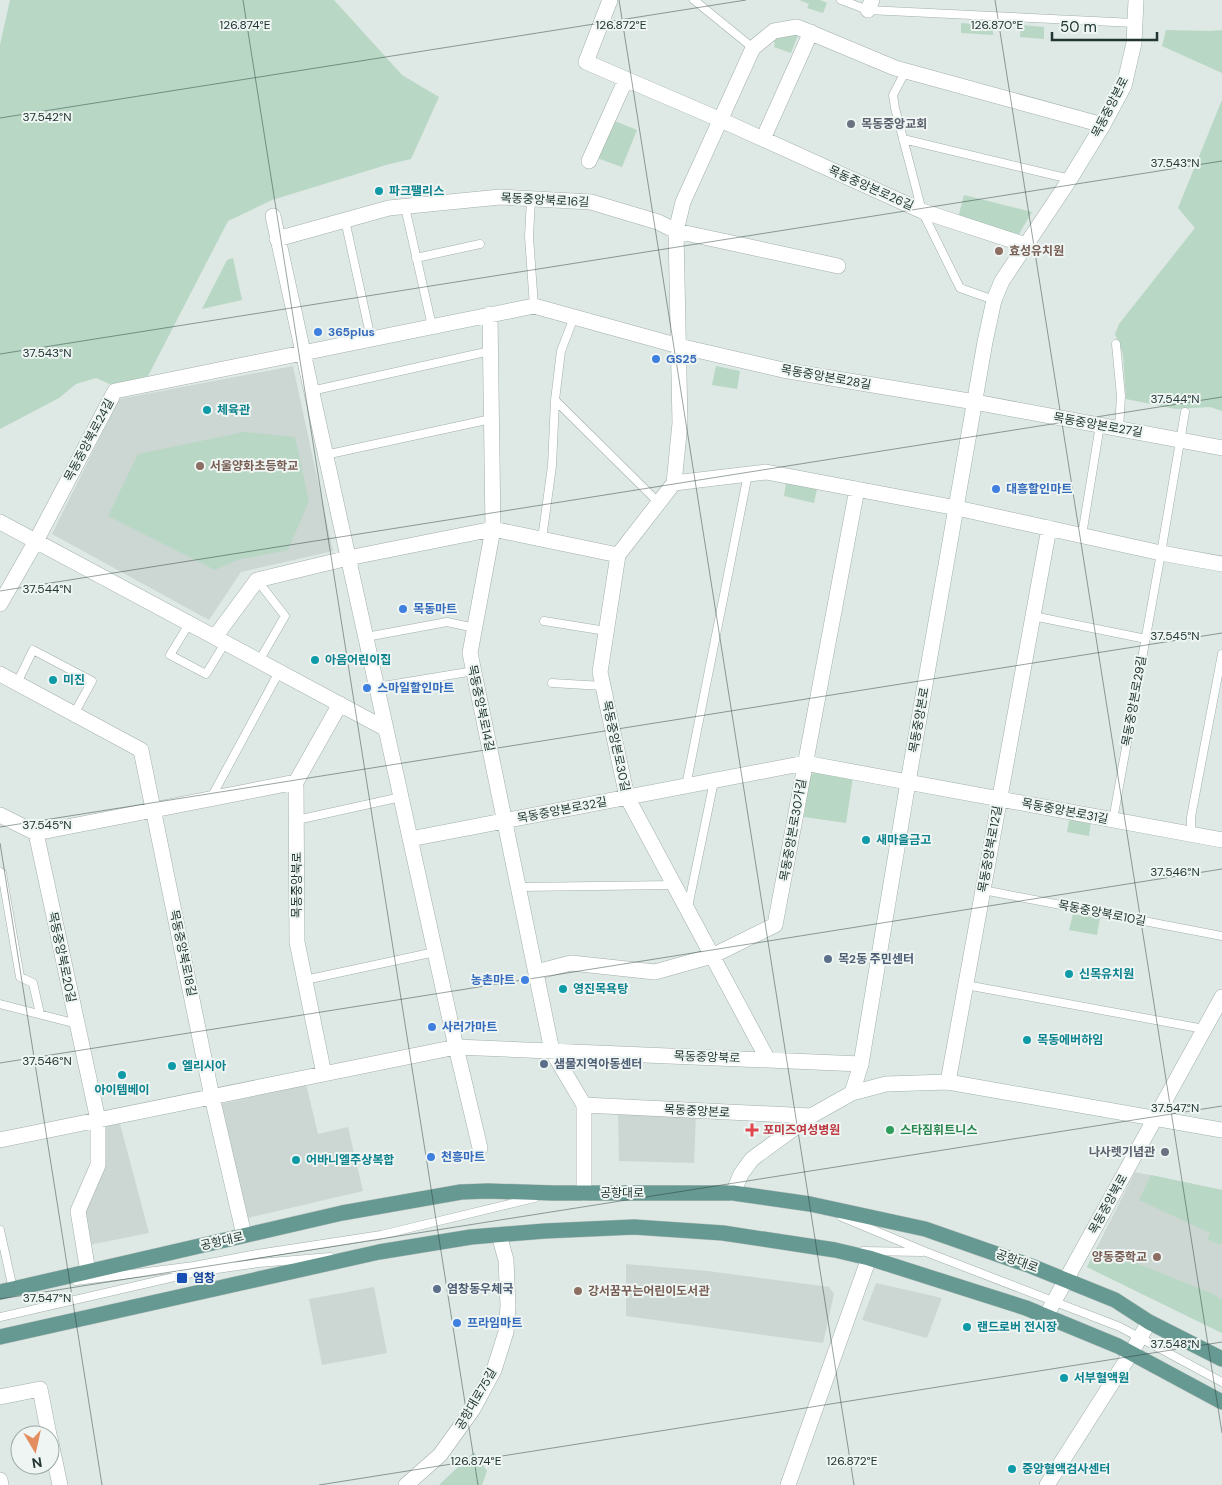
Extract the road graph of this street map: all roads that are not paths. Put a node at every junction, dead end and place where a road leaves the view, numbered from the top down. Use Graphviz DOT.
graph roads {
  1 [pos="610,0"];
  2 [pos="694,0"];
  3 [pos="841,0"];
  4 [pos="1136,0"];
  5 [pos="870,5"];
  6 [pos="1135,23"];
  7 [pos="810,32"];
  8 [pos="753,48"];
  9 [pos="905,72"];
  10 [pos="626,79"];
  11 [pos="721,120"];
  12 [pos="1103,125"];
  13 [pos="763,139"];
  14 [pos="903,139"];
  15 [pos="589,161"];
  16 [pos="1070,178"];
  17 [pos="531,198"];
  18 [pos="405,207"];
  19 [pos="922,211"];
  20 [pos="272,216"];
  21 [pos="345,220"];
  22 [pos="676,231"];
  23 [pos="277,239"];
  24 [pos="480,244"];
  25 [pos="1026,245"];
  26 [pos="416,258"];
  27 [pos="838,266"];
  28 [pos="994,300"];
  29 [pos="534,306"];
  30 [pos="490,314"];
  31 [pos="574,317"];
  32 [pos="432,326"];
  33 [pos="371,339"];
  34 [pos="1116,344"];
  35 [pos="679,346"];
  36 [pos="490,351"];
  37 [pos="302,353"];
  38 [pos="311,391"];
  39 [pos="555,400"];
  40 [pos="975,402"];
  41 [pos="1186,412"];
  42 [pos="491,419"];
  43 [pos="1100,425"];
  44 [pos="1119,429"];
  45 [pos="1181,440"];
  46 [pos="1222,448"];
  47 [pos="325,455"];
  48 [pos="748,474"];
  49 [pos="674,483"];
  50 [pos="857,489"];
  51 [pos="659,503"];
  52 [pos="957,508"];
  53 [pos="0,522"];
  54 [pos="1049,528"];
  55 [pos="493,529"];
  56 [pos="1082,535"];
  57 [pos="542,539"];
  58 [pos="36,541"];
  59 [pos="1161,553"];
  60 [pos="618,555"];
  61 [pos="348,558"];
  62 [pos="1222,564"];
  63 [pos="257,580"];
  64 [pos="0,604"];
  65 [pos="1033,616"];
  66 [pos="544,621"];
  67 [pos="190,624"];
  68 [pos="475,628"];
  69 [pos="606,631"];
  70 [pos="366,637"];
  71 [pos="1146,639"];
  72 [pos="220,640"];
  73 [pos="1222,654"];
  74 [pos="259,661"];
  75 [pos="474,671"];
  76 [pos="279,672"];
  77 [pos="0,674"];
  78 [pos="17,683"];
  79 [pos="552,683"];
  80 [pos="603,686"];
  81 [pos="377,687"];
  82 [pos="340,704"];
  83 [pos="74,714"];
  84 [pos="386,729"];
  85 [pos="805,763"];
  86 [pos="714,781"];
  87 [pos="296,782"];
  88 [pos="908,782"];
  89 [pos="686,786"];
  90 [pos="401,797"];
  91 [pos="627,797"];
  92 [pos="210,799"];
  93 [pos="1000,799"];
  94 [pos="153,810"];
  95 [pos="0,814"];
  96 [pos="297,820"];
  97 [pos="505,820"];
  98 [pos="1113,820"];
  99 [pos="36,833"];
  100 [pos="1191,834"];
  101 [pos="410,839"];
  102 [pos="1222,840"];
  103 [pos="0,872"];
  104 [pos="674,885"];
  105 [pos="518,887"];
  106 [pos="983,890"];
  107 [pos="687,909"];
  108 [pos="1222,936"];
  109 [pos="435,952"];
  110 [pos="712,956"];
  111 [pos="536,972"];
  112 [pos="305,980"];
  113 [pos="966,985"];
  114 [pos="1222,996"];
  115 [pos="0,1004"];
  116 [pos="40,1014"];
  117 [pos="77,1024"];
  118 [pos="1204,1029"];
  119 [pos="456,1046"];
  120 [pos="552,1051"];
  121 [pos="768,1060"];
  122 [pos="861,1064"];
  123 [pos="324,1074"];
  124 [pos="948,1082"];
  125 [pos="852,1093"];
  126 [pos="212,1097"];
  127 [pos="584,1105"];
  128 [pos="811,1116"];
  129 [pos="1156,1118"];
  130 [pos="98,1120"];
  131 [pos="1222,1130"];
  132 [pos="0,1140"];
  133 [pos="480,1148"];
  134 [pos="553,1193"];
  135 [pos="584,1193"];
  136 [pos="733,1193"];
  137 [pos="810,1204"];
  138 [pos="0,1230"];
  139 [pos="499,1235"];
  140 [pos="244,1236"];
  141 [pos="835,1250"];
  142 [pos="379,1252"];
  143 [pos="926,1252"];
  144 [pos="869,1258"];
  145 [pos="88,1272"];
  146 [pos="1066,1280"];
  147 [pos="7,1291"];
  148 [pos="1054,1302"];
  149 [pos="1046,1316"];
  150 [pos="0,1317"];
  151 [pos="1149,1322"];
  152 [pos="0,1337"];
  153 [pos="1140,1337"];
  154 [pos="1131,1353"];
  155 [pos="1222,1359"];
  156 [pos="1222,1382"];
  157 [pos="0,1397"];
  158 [pos="1222,1402"];
  159 [pos="48,1425"];
  160 [pos="0,1480"];
  161 [pos="1,1485"];
  162 [pos="406,1485"];
  163 [pos="788,1485"];
  164 [pos="1046,1485"];
  1 -- 10 [label="street, 목동중앙본로26길"];
  2 -- 8 [label="lane"];
  3 -- 5 [label="lane"];
  4 -- 6 [label="street, 목동중앙본로"];
  5 -- 6 [label="lane"];
  6 -- 12 [label="street, 목동중앙본로"];
  7 -- 8 [label="street"];
  7 -- 9 [label="street"];
  7 -- 13 [label="street"];
  8 -- 11 [label="street"];
  9 -- 12 [label="street"];
  9 -- 14 [label="lane"];
  10 -- 11 [label="street, 목동중앙본로26길"];
  10 -- 15 [label="street"];
  11 -- 13 [label="street, 목동중앙본로26길"];
  11 -- 22 [label="street"];
  12 -- 16 [label="street, 목동중앙본로"];
  13 -- 19 [label="street, 목동중앙본로26길"];
  14 -- 16 [label="lane"];
  14 -- 19 [label="lane"];
  16 -- 25 [label="street, 목동중앙본로"];
  17 -- 18 [label="street, 목동중앙북로16길"];
  17 -- 22 [label="street, 목동중앙북로16길"];
  17 -- 29 [label="lane"];
  18 -- 21 [label="street, 목동중앙북로16길"];
  18 -- 26 [label="lane"];
  19 -- 25 [label="street, 목동중앙본로26길"];
  19 -- 28 [label="lane"];
  20 -- 23 [label="street"];
  21 -- 23 [label="street, 목동중앙북로16길"];
  21 -- 33 [label="lane"];
  22 -- 27 [label="street, 목동중앙북로16길"];
  22 -- 35 [label="street"];
  23 -- 37 [label="street"];
  24 -- 26 [label="lane"];
  25 -- 28 [label="street, 목동중앙본로"];
  26 -- 32 [label="lane"];
  28 -- 40 [label="street, 목동중앙본로"];
  29 -- 30 [label="street, 목동중앙본로28길"];
  29 -- 31 [label="street, 목동중앙본로28길"];
  30 -- 32 [label="street, 목동중앙본로28길"];
  30 -- 36 [label="street, 목동중앙북로14길"];
  31 -- 35 [label="street, 목동중앙본로28길"];
  31 -- 39 [label="lane"];
  32 -- 33 [label="street, 목동중앙본로28길"];
  33 -- 37 [label="street, 목동중앙본로28길"];
  34 -- 44 [label="lane"];
  35 -- 40 [label="street, 목동중앙본로28길"];
  35 -- 49 [label="street"];
  36 -- 38 [label="lane"];
  36 -- 42 [label="street, 목동중앙북로14길"];
  37 -- 38 [label="street"];
  37 -- 58 [label="street, 목동중앙북로24길"];
  38 -- 47 [label="street"];
  39 -- 51 [label="lane"];
  39 -- 57 [label="lane"];
  40 -- 43 [label="street, 목동중앙본로27길"];
  40 -- 52 [label="street, 목동중앙본로"];
  41 -- 45 [label="lane, 목동중앙본로29길"];
  42 -- 47 [label="lane"];
  42 -- 55 [label="street, 목동중앙북로14길"];
  43 -- 44 [label="street, 목동중앙본로27길"];
  43 -- 56 [label="lane"];
  44 -- 45 [label="street, 목동중앙본로27길"];
  45 -- 46 [label="street, 목동중앙본로27길"];
  45 -- 59 [label="lane, 목동중앙본로29길"];
  47 -- 61 [label="street"];
  48 -- 49 [label="street"];
  48 -- 50 [label="street"];
  48 -- 89 [label="lane"];
  49 -- 51 [label="street, 목동중앙본로30길"];
  50 -- 52 [label="street"];
  50 -- 85 [label="street, 목동중앙본로30가길"];
  51 -- 60 [label="street, 목동중앙본로30길"];
  52 -- 54 [label="street"];
  52 -- 88 [label="street, 목동중앙본로"];
  53 -- 58 [label="street"];
  54 -- 56 [label="street"];
  54 -- 65 [label="street, 목동중앙북로12길"];
  55 -- 57 [label="street"];
  55 -- 61 [label="street"];
  55 -- 68 [label="street, 목동중앙북로14길"];
  56 -- 59 [label="street"];
  57 -- 60 [label="street"];
  58 -- 64 [label="street, 목동중앙북로24길"];
  58 -- 67 [label="street"];
  59 -- 62 [label="street"];
  59 -- 71 [label="lane, 목동중앙본로29길"];
  60 -- 69 [label="street, 목동중앙본로30길"];
  61 -- 63 [label="street"];
  61 -- 70 [label="street"];
  63 -- 72 [label="street"];
  63 -- 74 [label="lane"];
  65 -- 71 [label="lane"];
  65 -- 93 [label="street, 목동중앙북로12길"];
  66 -- 69 [label="lane"];
  67 -- 72 [label="street"];
  67 -- 72 [label="lane"];
  68 -- 70 [label="lane"];
  68 -- 75 [label="street, 목동중앙북로14길"];
  69 -- 80 [label="street, 목동중앙본로30길"];
  70 -- 81 [label="street"];
  71 -- 98 [label="lane, 목동중앙본로29길"];
  72 -- 74 [label="street"];
  73 -- 100 [label="lane"];
  74 -- 76 [label="street"];
  75 -- 81 [label="lane"];
  75 -- 97 [label="street, 목동중앙북로14길"];
  76 -- 82 [label="street"];
  76 -- 92 [label="lane"];
  77 -- 78 [label="street, 목동중앙북로18길"];
  78 -- 83 [label="street, 목동중앙북로18길"];
  78 -- 83 [label="lane"];
  79 -- 80 [label="lane"];
  80 -- 91 [label="street, 목동중앙본로30길"];
  81 -- 84 [label="street"];
  82 -- 84 [label="street"];
  82 -- 87 [label="street"];
  83 -- 94 [label="street, 목동중앙북로18길"];
  84 -- 90 [label="street"];
  85 -- 86 [label="street, 목동중앙본로32길"];
  85 -- 88 [label="street, 목동중앙본로32길"];
  85 -- 110 [label="street, 목동중앙본로30가길"];
  86 -- 89 [label="street, 목동중앙본로32길"];
  86 -- 107 [label="lane"];
  87 -- 92 [label="street"];
  87 -- 96 [label="street, 목동중앙북로"];
  88 -- 93 [label="street, 목동중앙본로31길"];
  88 -- 122 [label="street, 목동중앙본로"];
  89 -- 91 [label="street, 목동중앙본로32길"];
  90 -- 96 [label="lane"];
  90 -- 101 [label="street"];
  91 -- 97 [label="street, 목동중앙본로32길"];
  91 -- 104 [label="street, 목동중앙본로30길"];
  92 -- 94 [label="street"];
  93 -- 98 [label="street, 목동중앙본로31길"];
  93 -- 106 [label="street, 목동중앙북로12길"];
  94 -- 99 [label="street"];
  94 -- 126 [label="street, 목동중앙북로18길"];
  95 -- 99 [label="street"];
  96 -- 112 [label="street, 목동중앙북로"];
  97 -- 101 [label="street, 목동중앙본로32길"];
  97 -- 105 [label="street, 목동중앙북로14길"];
  98 -- 100 [label="street, 목동중앙본로31길"];
  99 -- 117 [label="street, 목동중앙북로20길"];
  100 -- 102 [label="street, 목동중앙본로31길"];
  101 -- 109 [label="street"];
  103 -- 116 [label="lane"];
  104 -- 105 [label="lane"];
  104 -- 107 [label="street, 목동중앙본로30길"];
  105 -- 111 [label="street, 목동중앙북로14길"];
  106 -- 108 [label="lane, 목동중앙북로10길"];
  106 -- 113 [label="street, 목동중앙북로12길"];
  107 -- 110 [label="street, 목동중앙본로30길"];
  109 -- 112 [label="lane"];
  109 -- 119 [label="street"];
  110 -- 111 [label="street, 목동중앙본로30가길"];
  110 -- 121 [label="street, 목동중앙본로30길"];
  111 -- 120 [label="street, 목동중앙북로14길"];
  112 -- 123 [label="street, 목동중앙북로"];
  113 -- 118 [label="lane"];
  113 -- 124 [label="street, 목동중앙북로12길"];
  114 -- 118 [label="street"];
  115 -- 116 [label="lane"];
  116 -- 117 [label="lane"];
  117 -- 130 [label="street, 목동중앙북로20길"];
  118 -- 129 [label="street"];
  119 -- 120 [label="street, 목동중앙북로"];
  119 -- 123 [label="street, 목동중앙북로"];
  119 -- 133 [label="street"];
  120 -- 121 [label="street, 목동중앙북로"];
  120 -- 127 [label="street"];
  121 -- 122 [label="street, 목동중앙북로"];
  122 -- 125 [label="street, 목동중앙본로"];
  123 -- 126 [label="street, 목동중앙북로"];
  124 -- 125 [label="street"];
  124 -- 129 [label="street"];
  125 -- 128 [label="street"];
  126 -- 130 [label="street, 목동중앙북로"];
  126 -- 140 [label="street"];
  127 -- 128 [label="street, 목동중앙본로"];
  127 -- 135 [label="street"];
  128 -- 136 [label="street"];
  129 -- 131 [label="street"];
  129 -- 146 [label="street, 목동중앙북로"];
  130 -- 132 [label="street, 목동중앙북로"];
  130 -- 145 [label="street"];
  134 -- 135 [label="main road, 공항대로"];
  134 -- 140 [label="main road, 공항대로"];
  134 -- 147 [label="lane"];
  135 -- 136 [label="main road, 공항대로"];
  136 -- 137 [label="main road, 공항대로"];
  137 -- 143 [label="lane"];
  137 -- 146 [label="main road, 공항대로"];
  138 -- 147 [label="lane"];
  139 -- 141 [label="main road"];
  139 -- 142 [label="main road"];
  139 -- 162 [label="street, 공항대로75길"];
  140 -- 145 [label="main road, 공항대로"];
  141 -- 143 [label="lane"];
  141 -- 144 [label="main road"];
  142 -- 150 [label="lane"];
  142 -- 152 [label="main road"];
  143 -- 148 [label="lane"];
  144 -- 149 [label="main road"];
  144 -- 163 [label="street"];
  145 -- 147 [label="main road, 공항대로"];
  146 -- 148 [label="street, 목동중앙북로"];
  146 -- 151 [label="main road, 공항대로"];
  148 -- 149 [label="street, 목동중앙북로"];
  148 -- 153 [label="lane"];
  149 -- 154 [label="main road"];
  151 -- 153 [label="street"];
  151 -- 155 [label="main road, 공항대로"];
  153 -- 154 [label="street"];
  153 -- 156 [label="lane"];
  154 -- 158 [label="main road"];
  154 -- 164 [label="street"];
  157 -- 159 [label="street"];
  160 -- 161 [label="street"];
}
